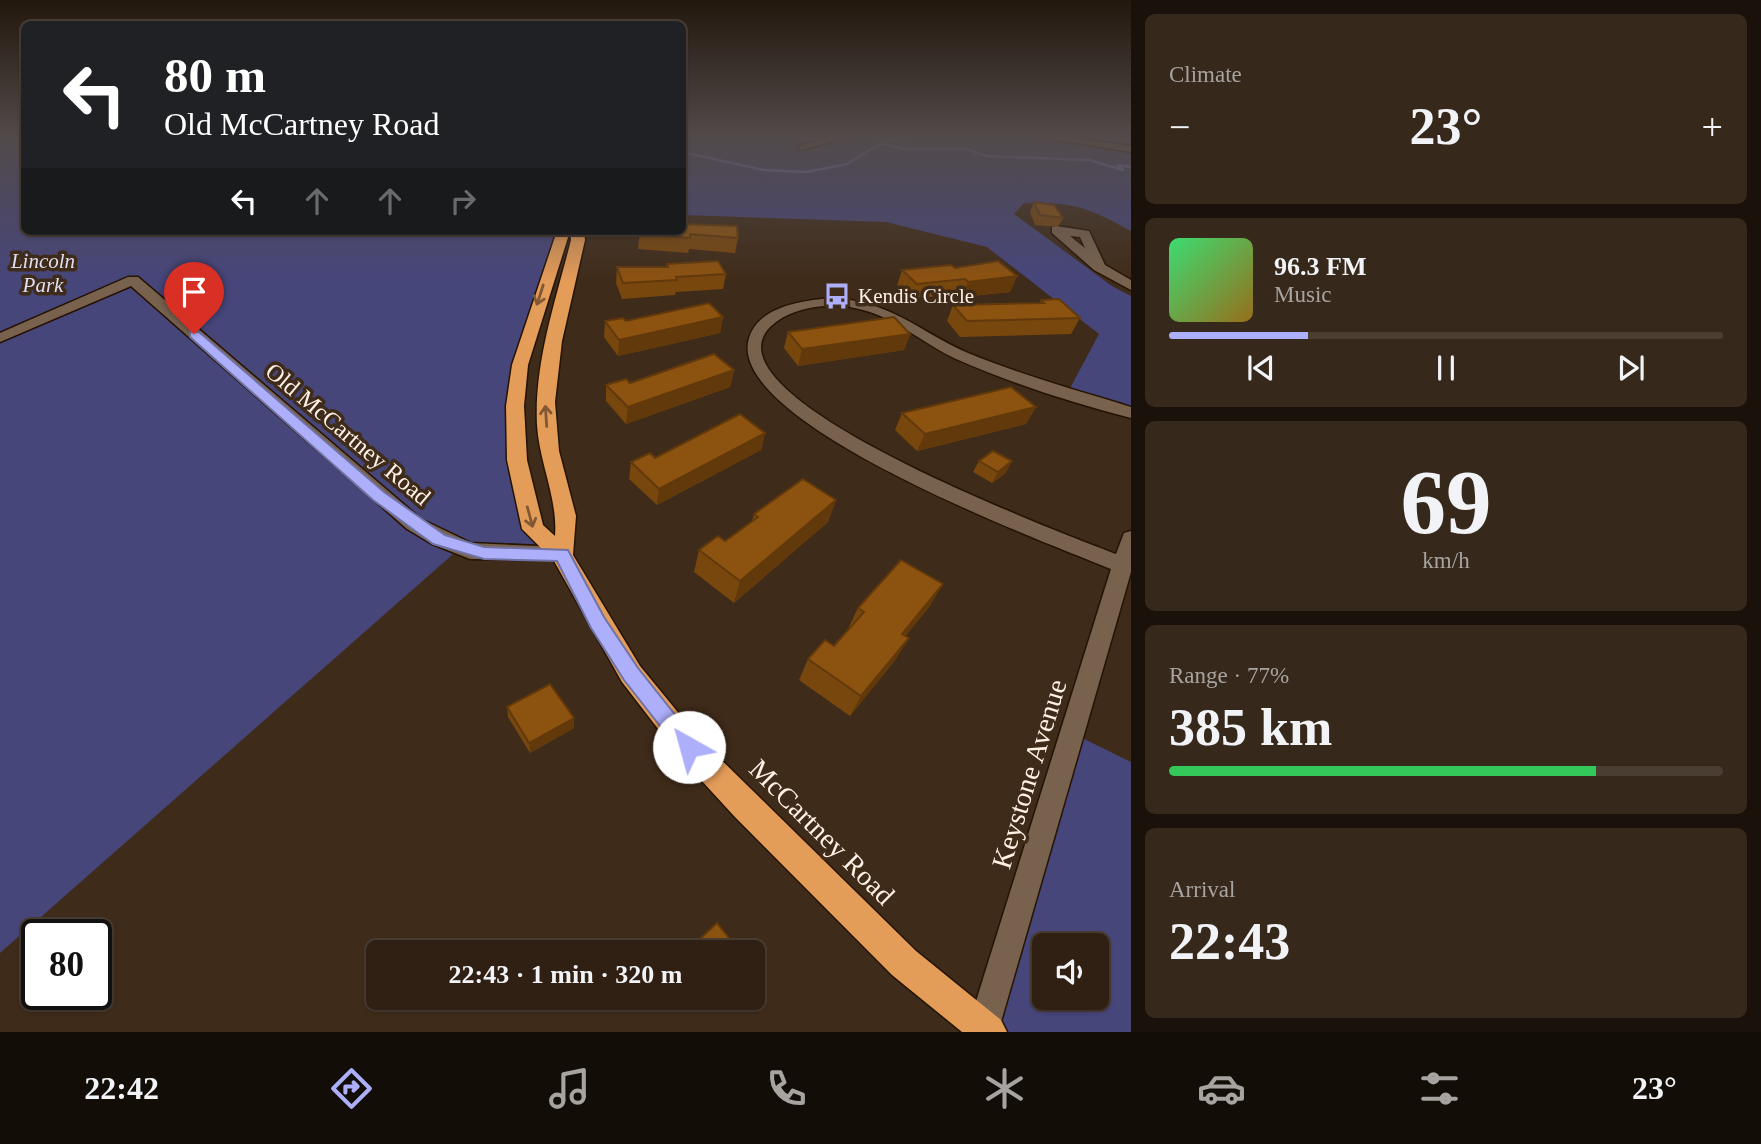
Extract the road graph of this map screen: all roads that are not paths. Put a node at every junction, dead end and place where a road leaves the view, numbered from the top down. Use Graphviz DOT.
graph roads {
  1 [pos="562,235"];
  2 [pos="577,235"];
  3 [pos="1099,267"];
  4 [pos="1131,286"];
  5 [pos="0,338"];
  6 [pos="1131,413"];
  7 [pos="1131,538"];
  8 [pos="562,555"];
  9 [pos="1123,565"];
  10 [pos="987,1030"];
  1 -- 8 [label="highway, McCartney Road, one-way"];
  8 -- 2 [label="highway, one-way"];
  3 -- 4 [label="street"];
  5 -- 8 [label="street, Old McCartney Road"];
  6 -- 9 [label="street"];
  7 -- 9 [label="street, Keystone Avenue"];
  8 -- 10 [label="highway, McCartney Road"];
  9 -- 10 [label="street, Keystone Avenue"];
}
